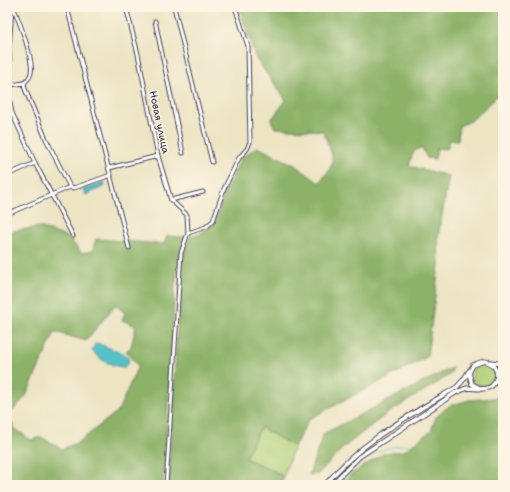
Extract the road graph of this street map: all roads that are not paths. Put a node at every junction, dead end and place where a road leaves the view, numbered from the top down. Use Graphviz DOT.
graph roads {
  1 [pos="12,7"];
  2 [pos="67,7"];
  3 [pos="126,7"];
  4 [pos="174,7"];
  5 [pos="235,7"];
  6 [pos="154,21"];
  7 [pos="24,83"];
  8 [pos="10,85"];
  9 [pos="183,153"];
  10 [pos="158,156"];
  11 [pos="212,162"];
  12 [pos="35,164"];
  13 [pos="109,168"];
  14 [pos="7,175"];
  15 [pos="111,175"];
  16 [pos="70,187"];
  17 [pos="203,192"];
  18 [pos="52,196"];
  19 [pos="171,200"];
  20 [pos="7,214"];
  21 [pos="188,233"];
  22 [pos="73,236"];
  23 [pos="129,248"];
  24 [pos="486,361"];
  25 [pos="503,364"];
  26 [pos="503,369"];
  27 [pos="469,371"];
  28 [pos="495,382"];
  29 [pos="482,389"];
  30 [pos="455,393"];
  31 [pos="424,408"];
  32 [pos="166,485"];
  33 [pos="325,485"];
  34 [pos="331,485"];
  1 -- 7 [label="street"];
  1 -- 8 [label="street"];
  2 -- 13 [label="street"];
  3 -- 10 [label="street, Новая улица"];
  4 -- 11 [label="street"];
  5 -- 21 [label="street"];
  6 -- 9 [label="street"];
  7 -- 8 [label="street"];
  7 -- 16 [label="street"];
  8 -- 12 [label="street"];
  10 -- 13 [label="street"];
  10 -- 19 [label="street, Новая улица"];
  12 -- 14 [label="street"];
  12 -- 18 [label="street"];
  13 -- 15 [label="street"];
  15 -- 16 [label="street"];
  15 -- 23 [label="street"];
  16 -- 18 [label="street"];
  17 -- 19 [label="street"];
  18 -- 20 [label="street"];
  18 -- 22 [label="street"];
  19 -- 21 [label="street"];
  21 -- 32 [label="street"];
  24 -- 25 [label="street"];
  24 -- 27 [label="street"];
  24 -- 28 [label="street"];
  26 -- 28 [label="street"];
  27 -- 29 [label="street"];
  27 -- 31 [label="street"];
  28 -- 29 [label="street"];
  29 -- 30 [label="street"];
  30 -- 31 [label="street"];
  30 -- 34 [label="street"];
  31 -- 33 [label="street"];
}
